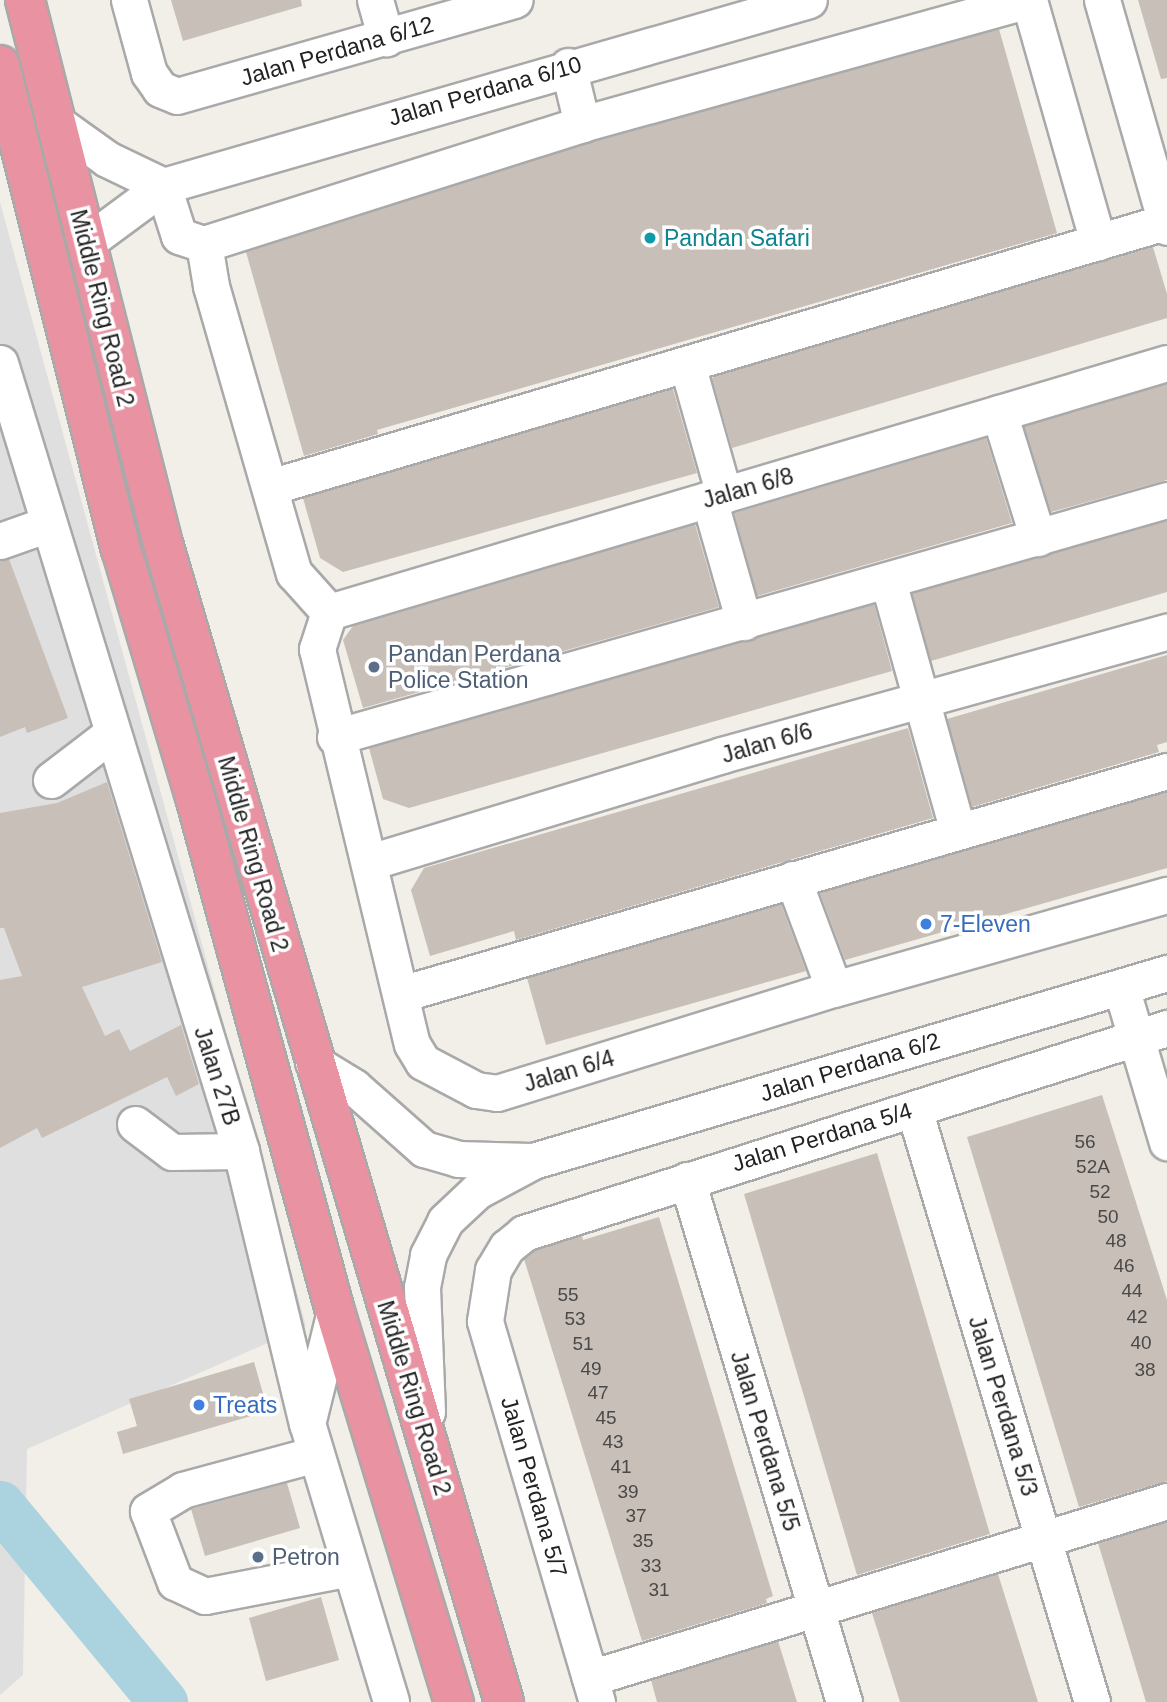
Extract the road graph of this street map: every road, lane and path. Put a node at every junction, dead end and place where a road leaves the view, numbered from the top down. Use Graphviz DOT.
graph roads {
  1 [pos="25,0"];
  2 [pos="129,0"];
  3 [pos="375,0"];
  4 [pos="515,0"];
  5 [pos="809,0"];
  6 [pos="1029,0"];
  7 [pos="1102,0"];
  8 [pos="763,13"];
  9 [pos="386,38"];
  10 [pos="0,65"];
  11 [pos="568,66"];
  12 [pos="775,70"];
  13 [pos="54,121"];
  14 [pos="582,124"];
  15 [pos="163,186"];
  16 [pos="1166,225"];
  17 [pos="1098,242"];
  18 [pos="86,243"];
  19 [pos="204,244"];
  20 [pos="0,363"];
  21 [pos="687,363"];
  22 [pos="1167,363"];
  23 [pos="999,414"];
  24 [pos="270,487"];
  25 [pos="717,497"];
  26 [pos="1167,500"];
  27 [pos="48,524"];
  28 [pos="1038,538"];
  29 [pos="0,541"];
  30 [pos="888,581"];
  31 [pos="330,612"];
  32 [pos="744,622"];
  33 [pos="1167,632"];
  34 [pos="921,700"];
  35 [pos="111,734"];
  36 [pos="335,737"];
  37 [pos="1167,773"];
  38 [pos="51,780"];
  39 [pos="958,831"];
  40 [pos="370,862"];
  41 [pos="793,879"];
  42 [pos="1167,895"];
  43 [pos="1167,973"];
  44 [pos="1121,987"];
  45 [pos="834,989"];
  46 [pos="401,994"];
  47 [pos="1151,1032"];
  48 [pos="313,1062"];
  49 [pos="914,1109"];
  50 [pos="135,1124"];
  51 [pos="1167,1142"];
  52 [pos="241,1151"];
  53 [pos="533,1161"];
  54 [pos="687,1180"];
  55 [pos="493,1270"];
  56 [pos="335,1311"];
  57 [pos="312,1439"];
  58 [pos="429,1447"];
  59 [pos="1167,1502"];
  60 [pos="1043,1539"];
  61 [pos="350,1568"];
  62 [pos="816,1609"];
  63 [pos="593,1690"];
  64 [pos="391,1702"];
  65 [pos="454,1702"];
  66 [pos="504,1702"];
  67 [pos="844,1702"];
  68 [pos="1092,1702"];
  1 -- 13 [label="highway, Middle Ring Road 2"];
  2 -- 9 [label="street, Jalan Perdana 6/12"];
  3 -- 9 [label="street"];
  4 -- 9 [label="street, Jalan Perdana 6/12"];
  5 -- 8 [label="street, Jalan Perdana 6/10"];
  6 -- 12 [label="street"];
  6 -- 17 [label="street"];
  7 -- 16 [label="street"];
  8 -- 11 [label="street, Jalan Perdana 6/10"];
  8 -- 12 [label="street"];
  10 -- 56 [label="highway, Middle Ring Road 2"];
  11 -- 14 [label="street"];
  11 -- 15 [label="street, Jalan Perdana 6/10"];
  12 -- 14 [label="street"];
  13 -- 15 [label="street"];
  13 -- 18 [label="highway, Middle Ring Road 2"];
  14 -- 19 [label="street"];
  15 -- 18 [label="street"];
  15 -- 19 [label="street"];
  16 -- 17 [label="street"];
  17 -- 21 [label="street"];
  18 -- 48 [label="highway, Middle Ring Road 2"];
  19 -- 24 [label="street"];
  20 -- 27 [label="street, Jalan 27B"];
  21 -- 24 [label="street"];
  21 -- 25 [label="street"];
  22 -- 23 [label="street, Jalan 6/8"];
  23 -- 25 [label="street, Jalan 6/8"];
  23 -- 28 [label="street"];
  24 -- 31 [label="street"];
  25 -- 31 [label="street, Jalan 6/8"];
  25 -- 32 [label="street"];
  26 -- 28 [label="street"];
  27 -- 29 [label="street"];
  27 -- 35 [label="street, Jalan 27B"];
  28 -- 30 [label="street"];
  30 -- 32 [label="street"];
  30 -- 34 [label="street"];
  31 -- 36 [label="street, Jalan 6/4"];
  32 -- 36 [label="street"];
  33 -- 34 [label="street, Jalan 6/6"];
  34 -- 39 [label="street"];
  34 -- 40 [label="street, Jalan 6/6"];
  35 -- 38 [label="street"];
  35 -- 52 [label="street, Jalan 27B"];
  36 -- 40 [label="street, Jalan 6/4"];
  37 -- 39 [label="street"];
  39 -- 41 [label="street"];
  40 -- 46 [label="street, Jalan 6/4"];
  41 -- 45 [label="street"];
  41 -- 46 [label="street"];
  42 -- 45 [label="street, Jalan 6/4"];
  43 -- 44 [label="street, Jalan Perdana 6/2"];
  44 -- 47 [label="street"];
  44 -- 53 [label="street, Jalan Perdana 6/2"];
  45 -- 46 [label="street, Jalan 6/4"];
  47 -- 49 [label="street, Jalan Perdana 5/4"];
  47 -- 51 [label="street"];
  48 -- 53 [label="street, Jalan Perdana 6/2"];
  48 -- 58 [label="highway, Middle Ring Road 2"];
  49 -- 54 [label="street, Jalan Perdana 5/4"];
  49 -- 60 [label="street, Jalan Perdana 5/3"];
  50 -- 52 [label="street"];
  52 -- 57 [label="street, Jalan 27B"];
  53 -- 58 [label="street, Jalan Perdana 6/2"];
  54 -- 55 [label="street, Jalan Perdana 5/4"];
  54 -- 62 [label="street, Jalan Perdana 5/5"];
  55 -- 63 [label="street, Jalan Perdana 5/7"];
  56 -- 57 [label="street"];
  56 -- 65 [label="highway, Middle Ring Road 2"];
  57 -- 61 [label="street, Jalan 27B"];
  57 -- 61 [label="street"];
  58 -- 66 [label="highway, Middle Ring Road 2"];
  59 -- 60 [label="street"];
  60 -- 62 [label="street"];
  60 -- 68 [label="street, Jalan Perdana 5/3"];
  61 -- 64 [label="street, Jalan 27B"];
  62 -- 63 [label="street"];
  62 -- 67 [label="street, Jalan Perdana 5/5"];
}
